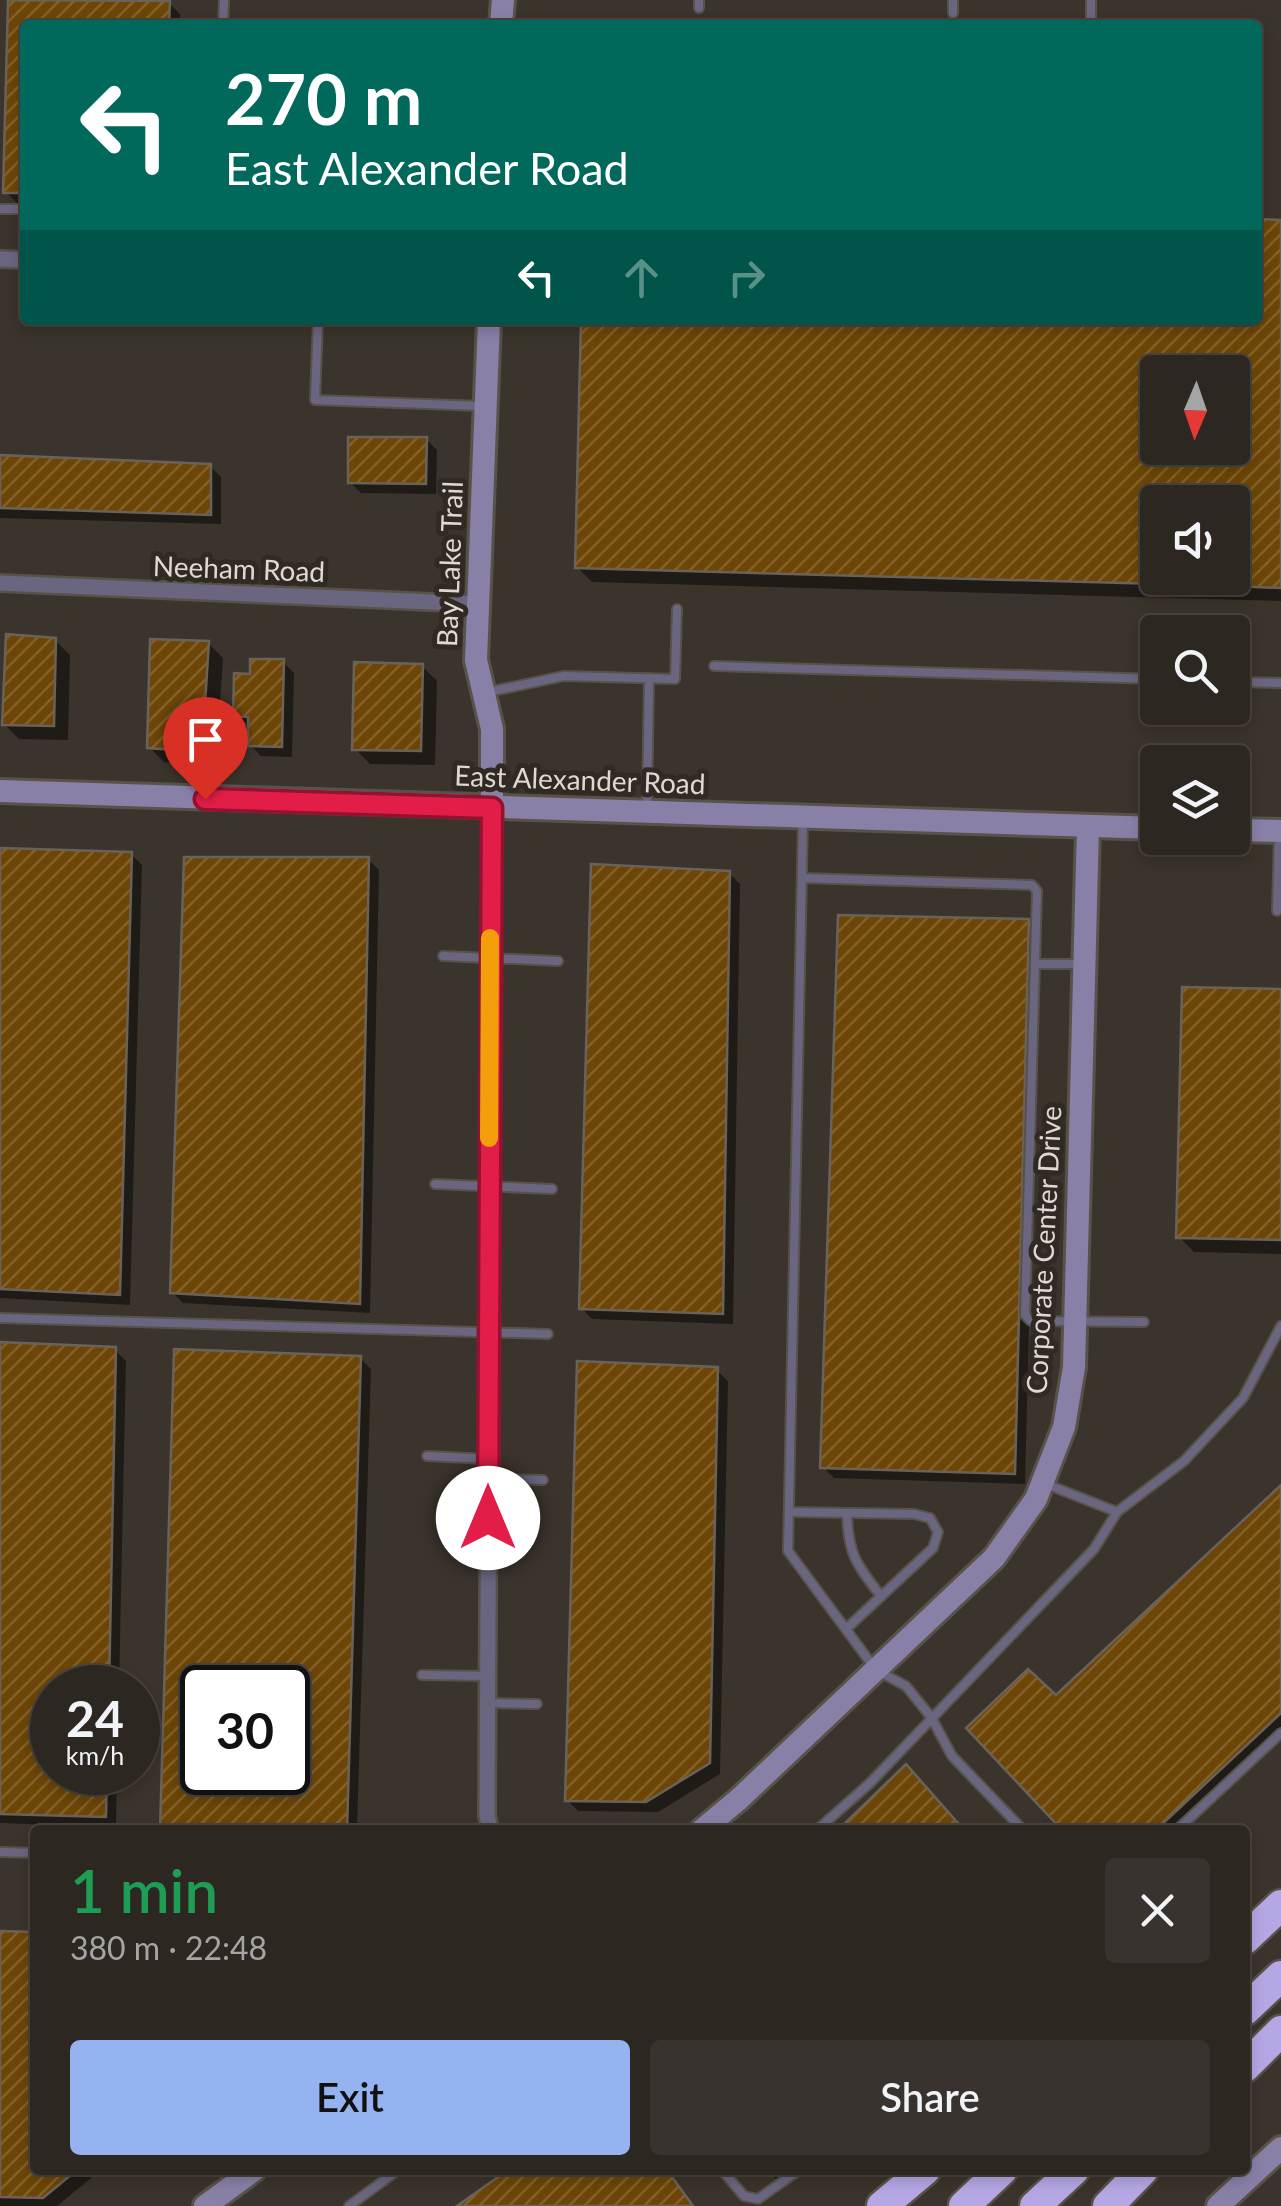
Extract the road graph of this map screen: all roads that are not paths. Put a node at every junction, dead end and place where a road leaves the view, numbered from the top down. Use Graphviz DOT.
graph roads {
  1 [pos="953,0"];
  2 [pos="1091,0"];
  3 [pos="952,13"];
  4 [pos="1091,17"];
  5 [pos="318,325"];
  6 [pos="489,325"];
  7 [pos="485,406"];
  8 [pos="0,584"];
  9 [pos="477,604"];
  10 [pos="676,609"];
  11 [pos="714,666"];
  12 [pos="649,678"];
  13 [pos="1140,679"];
  14 [pos="1250,682"];
  15 [pos="1281,683"];
  16 [pos="484,693"];
  17 [pos="0,791"];
  18 [pos="492,808"];
  19 [pos="647,812"];
  20 [pos="803,817"];
  21 [pos="1088,826"];
  22 [pos="1140,827"];
  23 [pos="1250,830"];
  24 [pos="1280,831"];
  25 [pos="802,878"];
  26 [pos="1277,911"];
  27 [pos="443,956"];
  28 [pos="490,958"];
  29 [pos="558,961"];
  30 [pos="1036,964"];
  31 [pos="1085,964"];
  32 [pos="435,1184"];
  33 [pos="489,1187"];
  34 [pos="552,1189"];
  35 [pos="0,1318"];
  36 [pos="1075,1320"];
  37 [pos="1144,1322"];
  38 [pos="1281,1326"];
  39 [pos="489,1330"];
  40 [pos="548,1334"];
  41 [pos="427,1456"];
  42 [pos="488,1460"];
  43 [pos="488,1479"];
  44 [pos="544,1480"];
  45 [pos="1042,1483"];
  46 [pos="788,1512"];
  47 [pos="1117,1512"];
  48 [pos="847,1513"];
  49 [pos="881,1596"];
  50 [pos="846,1629"];
  51 [pos="876,1670"];
  52 [pos="422,1675"];
  53 [pos="488,1676"];
  54 [pos="487,1703"];
  55 [pos="537,1704"];
  56 [pos="931,1716"];
  57 [pos="1281,1733"];
  58 [pos="490,1825"];
  59 [pos="708,1825"];
  60 [pos="823,1825"];
  61 [pos="1017,1825"];
  62 [pos="1182,1825"];
  63 [pos="0,1852"];
  64 [pos="30,1852"];
  65 [pos="1277,1909"];
  66 [pos="1250,1932"];
  67 [pos="1281,1976"];
  68 [pos="1250,2005"];
  69 [pos="1281,2031"];
  70 [pos="1250,2063"];
  71 [pos="1281,2148"];
  72 [pos="247,2175"];
  73 [pos="391,2175"];
  74 [pos="726,2175"];
  75 [pos="792,2175"];
  76 [pos="919,2175"];
  77 [pos="997,2175"];
  78 [pos="1069,2175"];
  79 [pos="1138,2175"];
  80 [pos="758,2199"];
  81 [pos="205,2206"];
  82 [pos="349,2206"];
  83 [pos="749,2206"];
  84 [pos="882,2206"];
  85 [pos="964,2206"];
  86 [pos="1035,2206"];
  87 [pos="1108,2206"];
  88 [pos="1218,2206"];
  1 -- 3 [label="lane"];
  2 -- 4 [label="lane"];
  5 -- 7 [label="lane"];
  6 -- 7 [label="street, Bay Lake Trail"];
  7 -- 9 [label="street, Bay Lake Trail"];
  8 -- 9 [label="street, Neeham Road"];
  9 -- 16 [label="street, Bay Lake Trail"];
  10 -- 12 [label="lane"];
  11 -- 13 [label="lane"];
  12 -- 16 [label="lane"];
  12 -- 19 [label="lane"];
  14 -- 15 [label="lane"];
  16 -- 18 [label="street, Bay Lake Trail"];
  17 -- 18 [label="street, East Alexander Road"];
  18 -- 19 [label="street, East Alexander Road"];
  18 -- 28 [label="street"];
  19 -- 20 [label="street, East Alexander Road"];
  20 -- 21 [label="street, East Alexander Road"];
  20 -- 25 [label="lane"];
  21 -- 22 [label="street, East Alexander Road"];
  21 -- 31 [label="street, Corporate Center Drive"];
  23 -- 24 [label="street"];
  24 -- 26 [label="lane"];
  25 -- 30 [label="lane"];
  25 -- 46 [label="lane"];
  27 -- 28 [label="lane"];
  28 -- 29 [label="lane"];
  28 -- 33 [label="street"];
  30 -- 31 [label="lane"];
  30 -- 36 [label="lane"];
  31 -- 36 [label="street, Corporate Center Drive"];
  32 -- 33 [label="lane"];
  33 -- 34 [label="lane"];
  33 -- 39 [label="street"];
  35 -- 39 [label="lane"];
  36 -- 37 [label="lane"];
  36 -- 45 [label="street, Corporate Center Drive"];
  38 -- 47 [label="lane"];
  39 -- 40 [label="lane"];
  39 -- 42 [label="street"];
  41 -- 42 [label="lane"];
  42 -- 43 [label="street"];
  43 -- 44 [label="lane"];
  43 -- 53 [label="street"];
  45 -- 47 [label="lane"];
  45 -- 51 [label="street, Corporate Center Drive"];
  46 -- 48 [label="lane"];
  46 -- 50 [label="lane"];
  47 -- 56 [label="lane"];
  48 -- 49 [label="lane"];
  48 -- 49 [label="lane"];
  49 -- 50 [label="lane"];
  50 -- 51 [label="lane"];
  51 -- 56 [label="lane"];
  51 -- 59 [label="street, Corporate Center Drive"];
  52 -- 53 [label="lane"];
  53 -- 54 [label="street"];
  54 -- 55 [label="lane"];
  54 -- 58 [label="street"];
  56 -- 60 [label="lane"];
  56 -- 61 [label="lane"];
  57 -- 62 [label="lane"];
  63 -- 64 [label="lane"];
  65 -- 66 [label="highway"];
  67 -- 68 [label="highway"];
  69 -- 70 [label="highway"];
  71 -- 88 [label="street"];
  72 -- 81 [label="street"];
  73 -- 82 [label="lane"];
  74 -- 80 [label="lane"];
  75 -- 80 [label="lane"];
  76 -- 84 [label="highway"];
  77 -- 85 [label="highway"];
  78 -- 86 [label="highway"];
  79 -- 87 [label="highway"];
  80 -- 83 [label="lane"];
}
